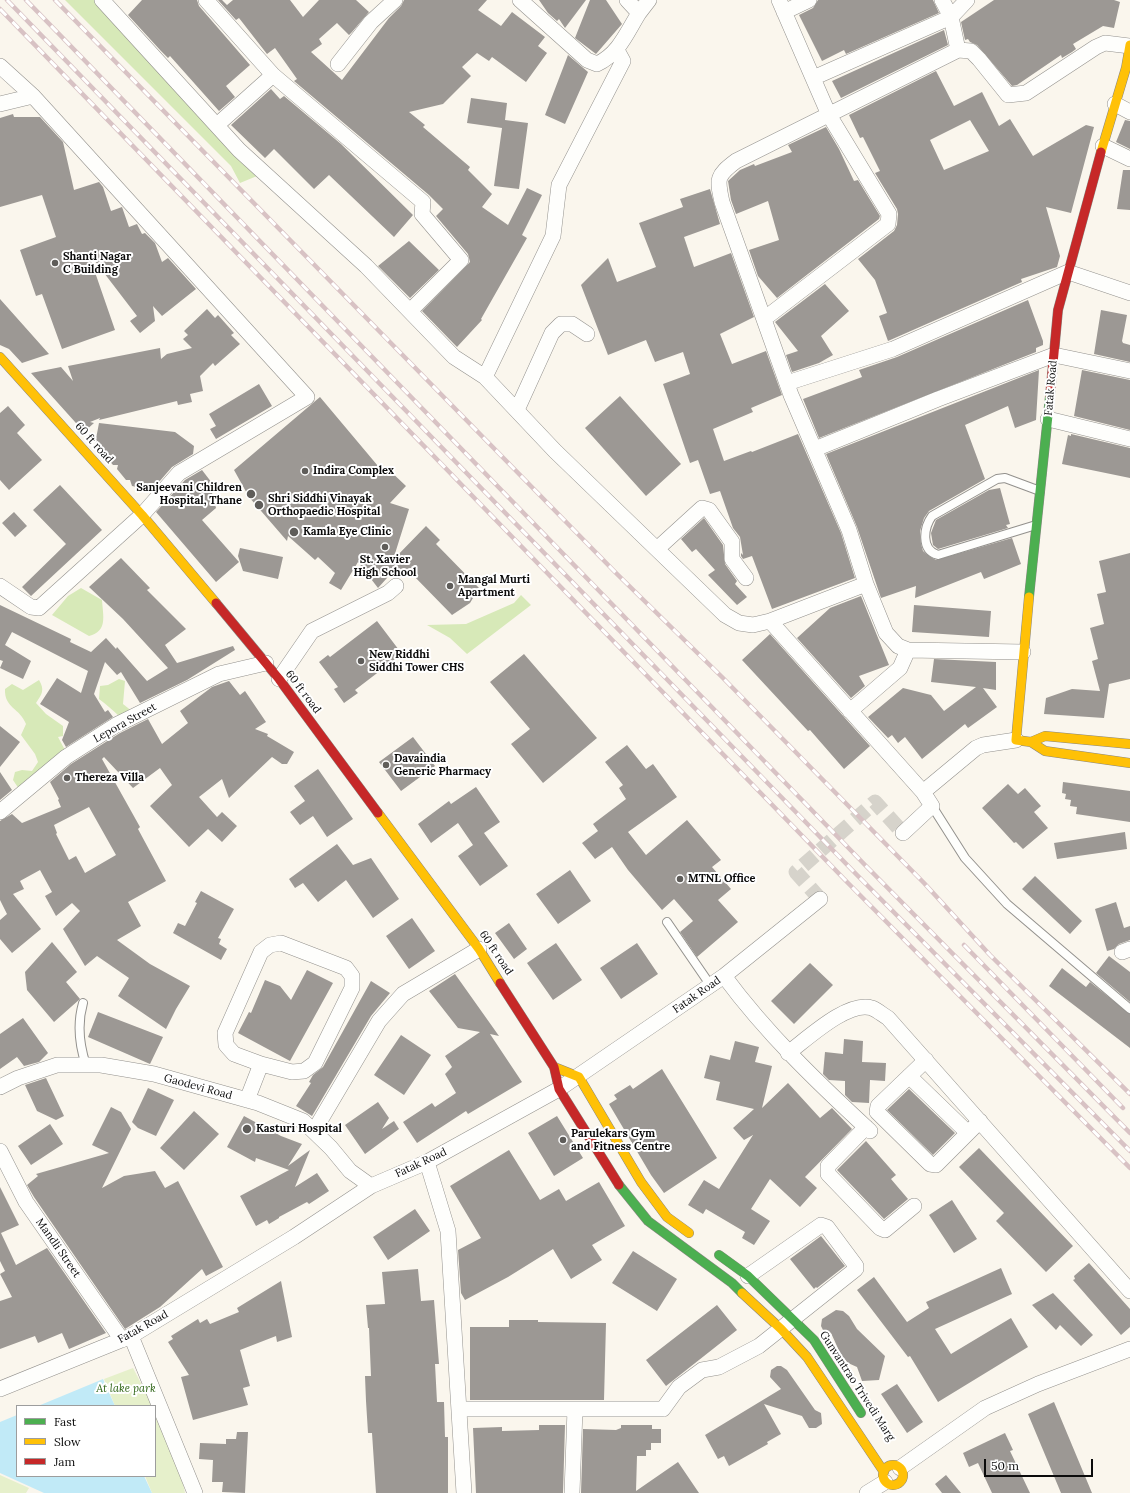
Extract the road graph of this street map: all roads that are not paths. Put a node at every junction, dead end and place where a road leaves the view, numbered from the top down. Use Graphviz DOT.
graph roads {
  1 [pos="102,0"];
  2 [pos="206,0"];
  3 [pos="396,0"];
  4 [pos="520,0"];
  5 [pos="627,0"];
  6 [pos="649,0"];
  7 [pos="809,0"];
  8 [pos="942,0"];
  9 [pos="967,0"];
  10 [pos="782,6"];
  11 [pos="639,13"];
  12 [pos="951,17"];
  13 [pos="1130,45"];
  14 [pos="617,50"];
  15 [pos="958,50"];
  16 [pos="338,64"];
  17 [pos="1128,64"];
  18 [pos="0,66"];
  19 [pos="273,74"];
  20 [pos="813,78"];
  21 [pos="33,96"];
  22 [pos="0,104"];
  23 [pos="1115,104"];
  24 [pos="1130,112"];
  25 [pos="829,115"];
  26 [pos="217,125"];
  27 [pos="1103,146"];
  28 [pos="1130,159"];
  29 [pos="1068,272"];
  30 [pos="1130,293"];
  31 [pos="410,311"];
  32 [pos="764,319"];
  33 [pos="586,334"];
  34 [pos="1054,356"];
  35 [pos="0,357"];
  36 [pos="1130,371"];
  37 [pos="485,377"];
  38 [pos="787,383"];
  39 [pos="517,410"];
  40 [pos="1048,419"];
  41 [pos="1130,439"];
  42 [pos="814,449"];
  43 [pos="1041,491"];
  44 [pos="142,515"];
  45 [pos="1037,525"];
  46 [pos="657,550"];
  47 [pos="746,578"];
  48 [pos="866,584"];
  49 [pos="0,586"];
  50 [pos="396,586"];
  51 [pos="770,622"];
  52 [pos="908,650"];
  53 [pos="1023,652"];
  54 [pos="266,663"];
  55 [pos="279,679"];
  56 [pos="850,711"];
  57 [pos="1045,736"];
  58 [pos="1023,741"];
  59 [pos="1130,744"];
  60 [pos="1045,751"];
  61 [pos="1130,763"];
  62 [pos="922,792"];
  63 [pos="932,806"];
  64 [pos="0,812"];
  65 [pos="903,833"];
  66 [pos="820,898"];
  67 [pos="667,922"];
  68 [pos="479,948"];
  69 [pos="724,976"];
  70 [pos="711,986"];
  71 [pos="83,1003"];
  72 [pos="1130,1009"];
  73 [pos="788,1053"];
  74 [pos="926,1060"];
  75 [pos="261,1064"];
  76 [pos="86,1065"];
  77 [pos="554,1067"];
  78 [pos="909,1076"];
  79 [pos="579,1077"];
  80 [pos="0,1087"];
  81 [pos="559,1089"];
  82 [pos="247,1100"];
  83 [pos="980,1121"];
  84 [pos="314,1131"];
  85 [pos="968,1133"];
  86 [pos="0,1151"];
  87 [pos="427,1162"];
  88 [pos="371,1186"];
  89 [pos="914,1206"];
  90 [pos="667,1217"];
  91 [pos="658,1228"];
  92 [pos="697,1239"];
  93 [pos="709,1248"];
  94 [pos="727,1261"];
  95 [pos="718,1272"];
  96 [pos="748,1276"];
  97 [pos="1130,1290"];
  98 [pos="792,1319"];
  99 [pos="781,1329"];
  100 [pos="127,1338"];
  101 [pos="1130,1349"];
  102 [pos="0,1389"];
  103 [pos="156,1405"];
  104 [pos="156,1405"];
  105 [pos="460,1409"];
  106 [pos="575,1409"];
  107 [pos="865,1419"];
  108 [pos="897,1467"];
  109 [pos="891,1483"];
  110 [pos="911,1488"];
  111 [pos="194,1493"];
  112 [pos="464,1493"];
  113 [pos="572,1493"];
  114 [pos="866,1493"];
  1 -- 26 [label="street"];
  2 -- 19 [label="street"];
  3 -- 16 [label="street"];
  4 -- 14 [label="street"];
  5 -- 11 [label="street"];
  6 -- 11 [label="street"];
  7 -- 10 [label="street"];
  8 -- 12 [label="street"];
  9 -- 12 [label="street"];
  10 -- 20 [label="street"];
  11 -- 14 [label="street"];
  12 -- 15 [label="street"];
  12 -- 20 [label="street"];
  13 -- 15 [label="street"];
  13 -- 17 [label="street, Fatak Road"];
  14 -- 37 [label="street"];
  15 -- 25 [label="street"];
  17 -- 23 [label="street, Fatak Road"];
  18 -- 21 [label="street"];
  19 -- 26 [label="street"];
  19 -- 31 [label="street"];
  20 -- 25 [label="street"];
  21 -- 22 [label="street"];
  21 -- 44 [label="street"];
  23 -- 24 [label="street"];
  23 -- 27 [label="street, Fatak Road"];
  25 -- 32 [label="street"];
  25 -- 32 [label="street"];
  26 -- 31 [label="street"];
  27 -- 28 [label="street"];
  27 -- 29 [label="street, Fatak Road"];
  29 -- 30 [label="street"];
  29 -- 34 [label="street, Fatak Road"];
  29 -- 38 [label="street"];
  31 -- 37 [label="street"];
  32 -- 38 [label="street"];
  33 -- 39 [label="street"];
  34 -- 36 [label="street"];
  34 -- 40 [label="street, Fatak Road"];
  34 -- 42 [label="street"];
  35 -- 44 [label="street, 60 ft road"];
  37 -- 39 [label="street"];
  38 -- 42 [label="street"];
  39 -- 46 [label="street"];
  40 -- 41 [label="street"];
  40 -- 43 [label="street, Fatak Road"];
  42 -- 48 [label="street"];
  43 -- 45 [label="street, Fatak Road"];
  43 -- 45 [label="lane"];
  44 -- 49 [label="street"];
  44 -- 54 [label="street, 60 ft road"];
  45 -- 53 [label="street, Fatak Road"];
  46 -- 47 [label="street"];
  46 -- 51 [label="street"];
  48 -- 51 [label="street"];
  48 -- 52 [label="street"];
  50 -- 55 [label="street"];
  51 -- 56 [label="street"];
  52 -- 53 [label="street"];
  52 -- 56 [label="street"];
  53 -- 58 [label="street, Fatak Road"];
  54 -- 55 [label="street, 60 ft road"];
  54 -- 64 [label="street, Lepora Street"];
  55 -- 68 [label="street, 60 ft road"];
  56 -- 62 [label="street"];
  57 -- 58 [label="street"];
  57 -- 59 [label="street"];
  57 -- 60 [label="street"];
  58 -- 60 [label="street"];
  58 -- 62 [label="street"];
  60 -- 61 [label="street"];
  62 -- 63 [label="street"];
  63 -- 65 [label="street"];
  63 -- 72 [label="lane"];
  66 -- 69 [label="street, Fatak Road"];
  67 -- 70 [label="lane"];
  68 -- 77 [label="street, 60 ft road"];
  68 -- 84 [label="street"];
  69 -- 70 [label="street, Fatak Road"];
  69 -- 73 [label="street"];
  70 -- 79 [label="street, Fatak Road"];
  71 -- 76 [label="lane"];
  73 -- 74 [label="street"];
  73 -- 89 [label="street"];
  74 -- 78 [label="street"];
  74 -- 83 [label="street"];
  75 -- 75 [label="street"];
  75 -- 82 [label="street"];
  76 -- 80 [label="street, Gaodevi Road"];
  76 -- 82 [label="street, Gaodevi Road"];
  77 -- 79 [label="street"];
  77 -- 81 [label="street, 60 ft road"];
  78 -- 85 [label="street"];
  78 -- 85 [label="street"];
  79 -- 81 [label="street, Fatak Road"];
  79 -- 90 [label="street"];
  81 -- 87 [label="street, Fatak Road"];
  81 -- 91 [label="street, 60 ft road"];
  82 -- 84 [label="street, Gaodevi Road"];
  83 -- 85 [label="street"];
  83 -- 97 [label="street"];
  84 -- 88 [label="street, Gaodevi Road"];
  86 -- 100 [label="street, Mandli Street"];
  87 -- 88 [label="street, Fatak Road"];
  87 -- 105 [label="street"];
  88 -- 100 [label="street, Fatak Road"];
  90 -- 91 [label="street"];
  90 -- 92 [label="street"];
  91 -- 95 [label="street, 60 ft road"];
  93 -- 94 [label="street, Gunvantrao Trivedi Marg"];
  94 -- 95 [label="street"];
  94 -- 96 [label="street, Gunvantrao Trivedi Marg"];
  95 -- 99 [label="street, 60 ft road"];
  96 -- 98 [label="street, Gunvantrao Trivedi Marg"];
  96 -- 98 [label="street"];
  98 -- 99 [label="street"];
  98 -- 107 [label="street, Gunvantrao Trivedi Marg"];
  99 -- 106 [label="street"];
  99 -- 109 [label="street, 60 ft road"];
  100 -- 102 [label="street, Fatak Road"];
  100 -- 104 [label="street, Mandli Street"];
  101 -- 108 [label="street"];
  103 -- 111 [label="street, Mandli Street"];
  105 -- 106 [label="street"];
  105 -- 112 [label="street"];
  106 -- 113 [label="street"];
  108 -- 109 [label="street"];
  108 -- 109 [label="street"];
  108 -- 110 [label="street"];
  109 -- 114 [label="street"];
}
